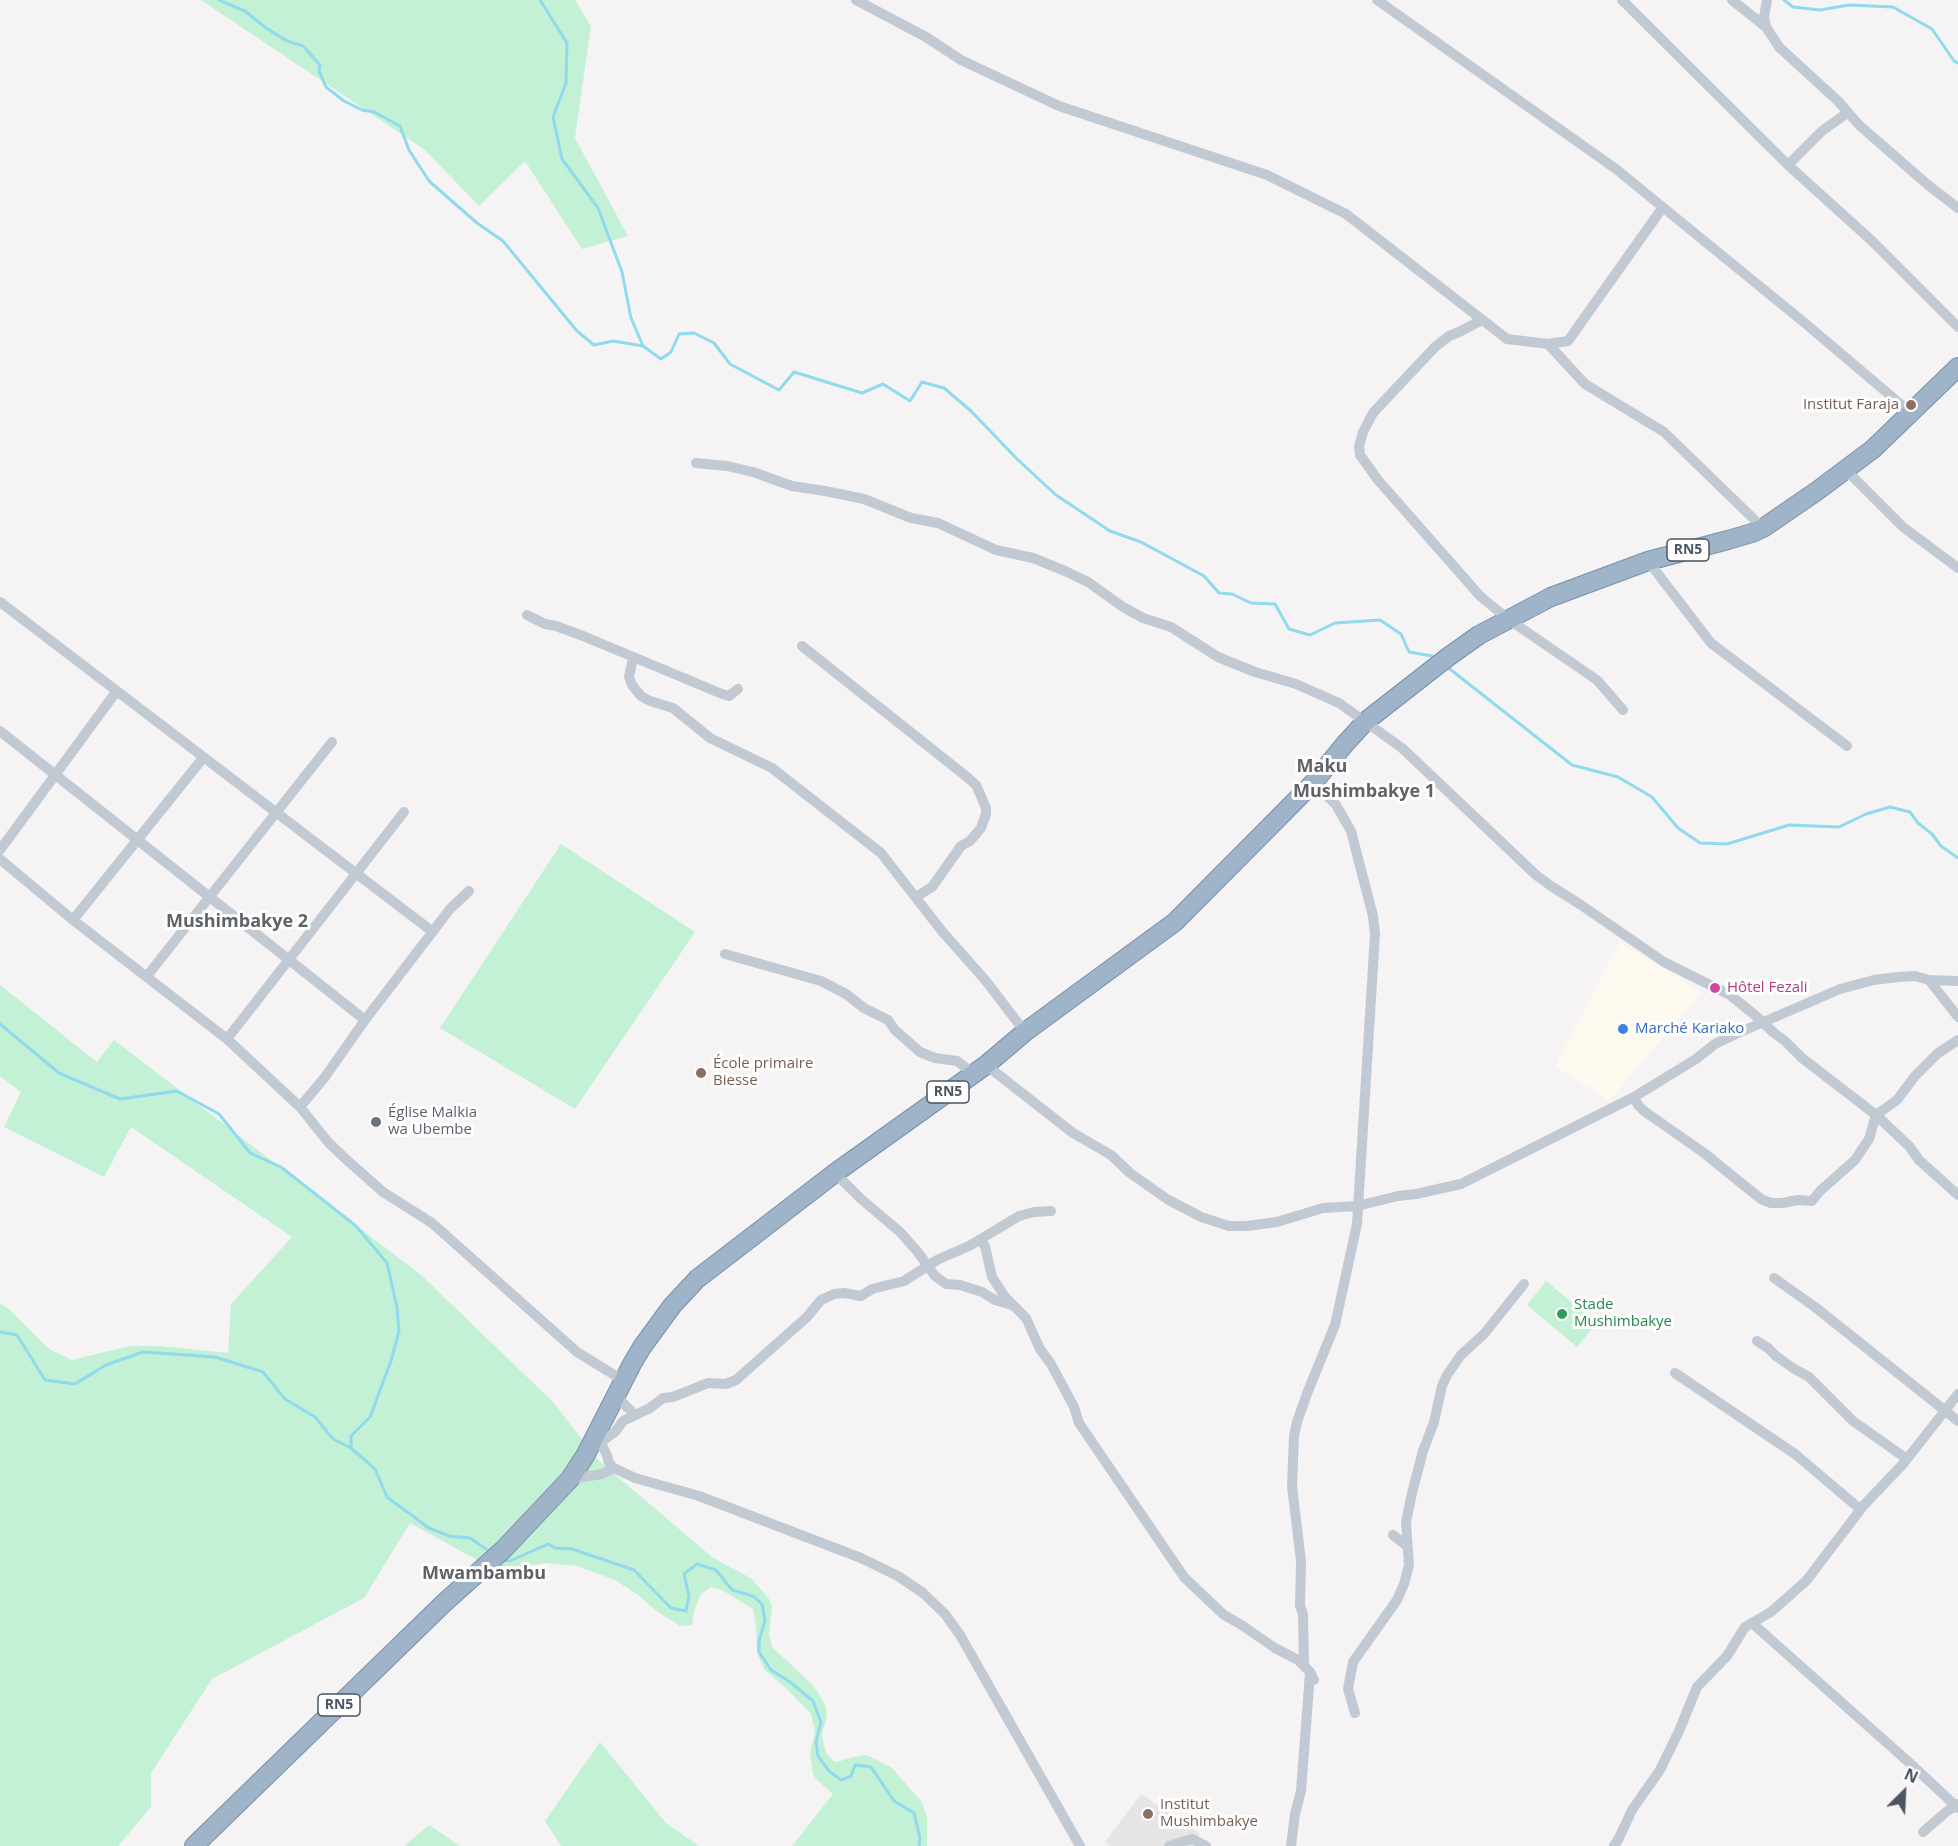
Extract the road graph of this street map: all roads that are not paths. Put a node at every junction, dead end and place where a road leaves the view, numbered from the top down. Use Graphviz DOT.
graph roads {
  1 [pos="856,0"];
  2 [pos="1377,0"];
  3 [pos="1622,0"];
  4 [pos="1732,0"];
  5 [pos="1767,0"];
  6 [pos="1766,27"];
  7 [pos="1847,113"];
  8 [pos="1788,165"];
  9 [pos="1663,207"];
  10 [pos="1958,208"];
  11 [pos="1482,320"];
  12 [pos="1958,327"];
  13 [pos="1548,344"];
  14 [pos="1958,368"];
  15 [pos="1911,413"];
  16 [pos="696,463"];
  17 [pos="1846,470"];
  18 [pos="1763,528"];
  19 [pos="1648,561"];
  20 [pos="1958,568"];
  21 [pos="0,602"];
  22 [pos="527,615"];
  23 [pos="1508,619"];
  24 [pos="802,646"];
  25 [pos="633,658"];
  26 [pos="738,689"];
  27 [pos="116,692"];
  28 [pos="1623,710"];
  29 [pos="1366,721"];
  30 [pos="0,731"];
  31 [pos="332,742"];
  32 [pos="1847,746"];
  33 [pos="204,758"];
  34 [pos="56,774"];
  35 [pos="1314,782"];
  36 [pos="404,812"];
  37 [pos="276,813"];
  38 [pos="138,839"];
  39 [pos="0,850"];
  40 [pos="0,859"];
  41 [pos="356,873"];
  42 [pos="469,891"];
  43 [pos="210,896"];
  44 [pos="916,897"];
  45 [pos="73,920"];
  46 [pos="433,932"];
  47 [pos="724,954"];
  48 [pos="290,958"];
  49 [pos="147,976"];
  50 [pos="1929,980"];
  51 [pos="1958,981"];
  52 [pos="1958,1017"];
  53 [pos="365,1020"];
  54 [pos="1761,1022"];
  55 [pos="1025,1032"];
  56 [pos="227,1039"];
  57 [pos="1958,1040"];
  58 [pos="980,1070"];
  59 [pos="1634,1097"];
  60 [pos="300,1107"];
  61 [pos="1876,1115"];
  62 [pos="835,1173"];
  63 [pos="1958,1195"];
  64 [pos="1357,1206"];
  65 [pos="1051,1211"];
  66 [pos="980,1240"];
  67 [pos="929,1266"];
  68 [pos="1774,1278"];
  69 [pos="1524,1284"];
  70 [pos="1013,1306"];
  71 [pos="1757,1341"];
  72 [pos="1675,1373"];
  73 [pos="620,1388"];
  74 [pos="1958,1394"];
  75 [pos="1945,1410"];
  76 [pos="634,1415"];
  77 [pos="1958,1421"];
  78 [pos="599,1438"];
  79 [pos="1907,1459"];
  80 [pos="614,1468"];
  81 [pos="570,1479"];
  82 [pos="1860,1509"];
  83 [pos="1393,1535"];
  84 [pos="1407,1546"];
  85 [pos="1752,1623"];
  86 [pos="1309,1673"];
  87 [pos="1355,1713"];
  88 [pos="1957,1806"];
  89 [pos="1923,1832"];
  90 [pos="194,1846"];
  91 [pos="1080,1846"];
  92 [pos="1168,1846"];
  93 [pos="1206,1846"];
  94 [pos="1291,1846"];
  95 [pos="1614,1846"];
  1 -- 11 [label="street"];
  2 -- 9 [label="street"];
  3 -- 8 [label="street"];
  4 -- 6 [label="street"];
  5 -- 6 [label="street"];
  6 -- 7 [label="street"];
  7 -- 8 [label="street"];
  7 -- 10 [label="street"];
  8 -- 12 [label="street"];
  9 -- 13 [label="street"];
  9 -- 15 [label="street"];
  11 -- 13 [label="street"];
  11 -- 23 [label="street"];
  13 -- 18 [label="street"];
  14 -- 15 [label="highway, RN5"];
  15 -- 17 [label="highway, RN5"];
  16 -- 29 [label="street"];
  17 -- 18 [label="highway, RN5"];
  17 -- 20 [label="street"];
  18 -- 19 [label="highway, RN5"];
  19 -- 23 [label="highway, RN5"];
  19 -- 32 [label="street"];
  21 -- 27 [label="street"];
  22 -- 25 [label="street"];
  23 -- 28 [label="street"];
  23 -- 29 [label="highway, RN5"];
  24 -- 44 [label="street"];
  25 -- 26 [label="street"];
  25 -- 44 [label="street"];
  27 -- 33 [label="street"];
  27 -- 34 [label="street"];
  29 -- 35 [label="highway, RN5"];
  29 -- 54 [label="street"];
  30 -- 34 [label="street"];
  31 -- 37 [label="street"];
  33 -- 37 [label="street"];
  33 -- 38 [label="street"];
  34 -- 38 [label="street"];
  34 -- 39 [label="street"];
  35 -- 55 [label="highway, RN5"];
  35 -- 64 [label="street"];
  36 -- 41 [label="street"];
  37 -- 41 [label="street"];
  37 -- 43 [label="street"];
  38 -- 43 [label="street"];
  38 -- 45 [label="street"];
  40 -- 45 [label="street"];
  41 -- 46 [label="street"];
  41 -- 48 [label="street"];
  42 -- 46 [label="street"];
  43 -- 48 [label="street"];
  43 -- 49 [label="street"];
  44 -- 55 [label="street"];
  45 -- 49 [label="street"];
  46 -- 53 [label="street"];
  47 -- 58 [label="street"];
  48 -- 53 [label="street"];
  48 -- 56 [label="street"];
  49 -- 56 [label="street"];
  50 -- 51 [label="street"];
  50 -- 52 [label="street"];
  50 -- 54 [label="street"];
  53 -- 60 [label="street"];
  54 -- 59 [label="street"];
  54 -- 61 [label="street"];
  55 -- 58 [label="highway, RN5"];
  56 -- 60 [label="street"];
  57 -- 61 [label="street"];
  58 -- 62 [label="highway, RN5"];
  58 -- 64 [label="street"];
  59 -- 61 [label="street"];
  59 -- 64 [label="street"];
  60 -- 73 [label="street"];
  61 -- 63 [label="street"];
  62 -- 67 [label="street"];
  62 -- 73 [label="highway, RN5"];
  64 -- 86 [label="street"];
  65 -- 66 [label="street"];
  66 -- 67 [label="street"];
  66 -- 70 [label="street"];
  67 -- 70 [label="street"];
  67 -- 76 [label="street"];
  68 -- 75 [label="street"];
  69 -- 84 [label="street"];
  70 -- 86 [label="street"];
  71 -- 79 [label="street"];
  72 -- 82 [label="street"];
  73 -- 76 [label="street"];
  73 -- 78 [label="highway, RN5"];
  74 -- 75 [label="street"];
  75 -- 77 [label="street"];
  75 -- 79 [label="street"];
  76 -- 78 [label="street"];
  78 -- 80 [label="street"];
  78 -- 81 [label="highway, RN5"];
  79 -- 82 [label="street"];
  80 -- 81 [label="street"];
  80 -- 91 [label="street"];
  81 -- 90 [label="highway, RN5"];
  82 -- 85 [label="street"];
  83 -- 84 [label="street"];
  84 -- 87 [label="street"];
  85 -- 88 [label="street"];
  85 -- 95 [label="street"];
  86 -- 94 [label="street"];
  88 -- 89 [label="street"];
  92 -- 93 [label="street"];
}
